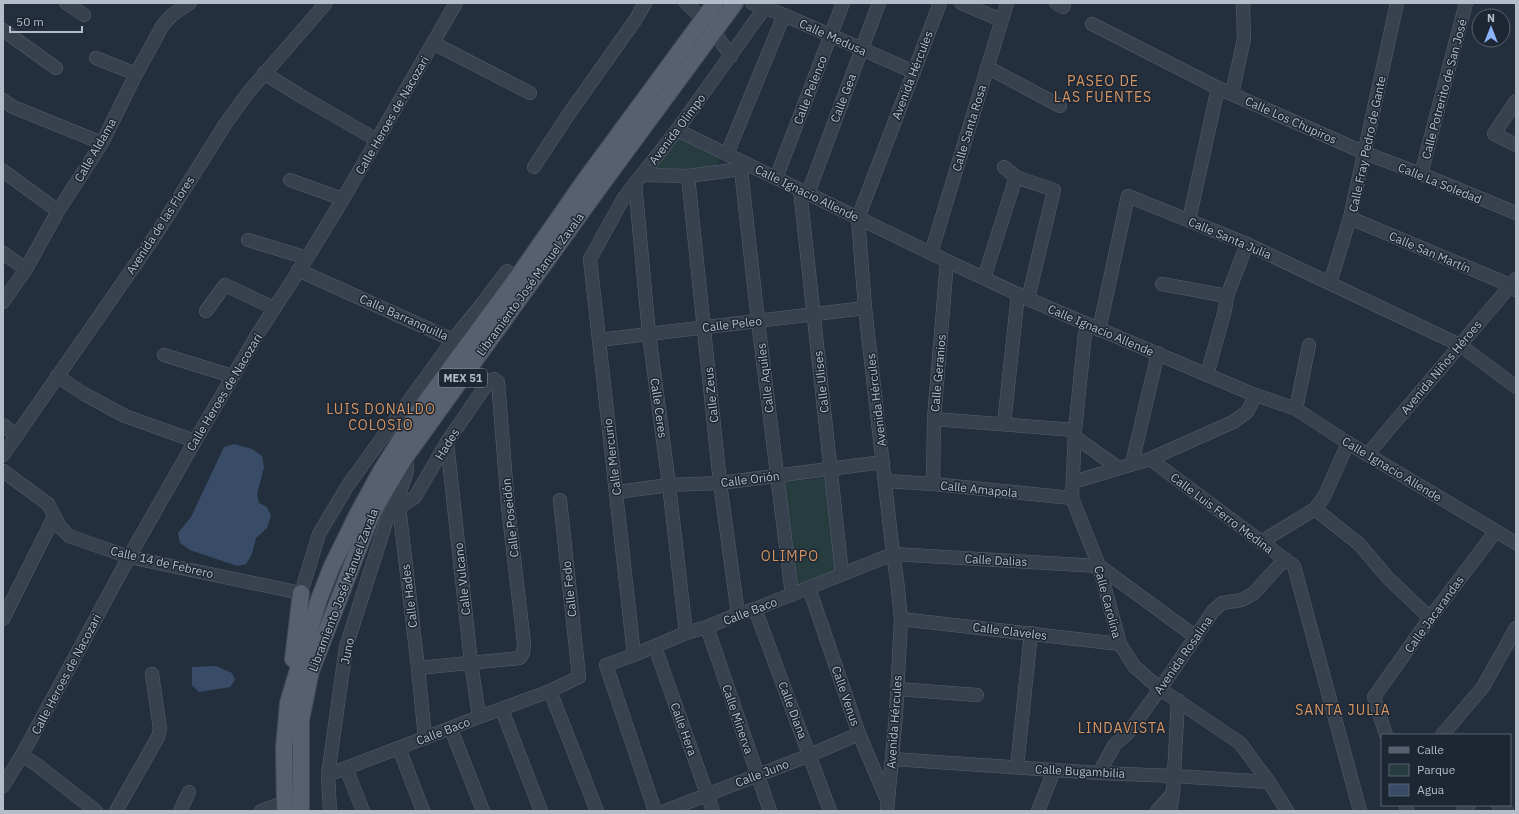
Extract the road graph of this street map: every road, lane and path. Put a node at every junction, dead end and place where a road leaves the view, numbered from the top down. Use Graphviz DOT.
graph roads {
  1 [pos="66,3"];
  2 [pos="190,3"];
  3 [pos="326,3"];
  4 [pos="456,3"];
  5 [pos="645,3"];
  6 [pos="686,3"];
  7 [pos="715,3"];
  8 [pos="736,3"];
  9 [pos="752,3"];
  10 [pos="843,3"];
  11 [pos="879,3"];
  12 [pos="940,3"];
  13 [pos="961,3"];
  14 [pos="1006,3"];
  15 [pos="1056,3"];
  16 [pos="1064,3"];
  17 [pos="1243,3"];
  18 [pos="1398,3"];
  19 [pos="1466,3"];
  20 [pos="766,5"];
  21 [pos="174,7"];
  22 [pos="784,15"];
  23 [pos="84,16"];
  24 [pos="703,20"];
  25 [pos="1002,20"];
  26 [pos="1092,24"];
  27 [pos="3,30"];
  28 [pos="714,32"];
  29 [pos="830,36"];
  30 [pos="434,43"];
  31 [pos="861,50"];
  32 [pos="731,56"];
  33 [pos="96,58"];
  34 [pos="987,67"];
  35 [pos="56,68"];
  36 [pos="914,72"];
  37 [pos="264,73"];
  38 [pos="136,74"];
  39 [pos="1218,88"];
  40 [pos="530,93"];
  41 [pos="1232,94"];
  42 [pos="3,100"];
  43 [pos="1516,101"];
  44 [pos="1060,106"];
  45 [pos="677,130"];
  46 [pos="377,140"];
  47 [pos="102,143"];
  48 [pos="1516,145"];
  49 [pos="1365,153"];
  50 [pos="727,154"];
  51 [pos="741,165"];
  52 [pos="534,167"];
  53 [pos="1004,167"];
  54 [pos="3,171"];
  55 [pos="1421,174"];
  56 [pos="688,176"];
  57 [pos="1016,177"];
  58 [pos="776,178"];
  59 [pos="639,179"];
  60 [pos="290,180"];
  61 [pos="804,191"];
  62 [pos="343,199"];
  63 [pos="58,211"];
  64 [pos="1516,214"];
  65 [pos="858,218"];
  66 [pos="1350,218"];
  67 [pos="1189,220"];
  68 [pos="248,240"];
  69 [pos="1247,244"];
  70 [pos="3,253"];
  71 [pos="931,253"];
  72 [pos="307,258"];
  73 [pos="590,259"];
  74 [pos="947,262"];
  75 [pos="26,269"];
  76 [pos="298,270"];
  77 [pos="512,275"];
  78 [pos="984,278"];
  79 [pos="1330,283"];
  80 [pos="1162,284"];
  81 [pos="1514,285"];
  82 [pos="1023,296"];
  83 [pos="1227,296"];
  84 [pos="3,302"];
  85 [pos="274,308"];
  86 [pos="865,308"];
  87 [pos="206,311"];
  88 [pos="814,314"];
  89 [pos="758,321"];
  90 [pos="1086,324"];
  91 [pos="705,327"];
  92 [pos="1099,330"];
  93 [pos="649,334"];
  94 [pos="452,340"];
  95 [pos="599,340"];
  96 [pos="1309,345"];
  97 [pos="1460,345"];
  98 [pos="1158,353"];
  99 [pos="164,355"];
  100 [pos="1207,375"];
  101 [pos="57,376"];
  102 [pos="232,376"];
  103 [pos="494,379"];
  104 [pos="1516,387"];
  105 [pos="1256,395"];
  106 [pos="1296,409"];
  107 [pos="934,419"];
  108 [pos="1004,424"];
  109 [pos="3,425"];
  110 [pos="1075,433"];
  111 [pos="17,436"];
  112 [pos="195,441"];
  113 [pos="447,442"];
  114 [pos="1348,443"];
  115 [pos="3,455"];
  116 [pos="1367,455"];
  117 [pos="406,456"];
  118 [pos="1150,459"];
  119 [pos="883,462"];
  120 [pos="1132,463"];
  121 [pos="831,468"];
  122 [pos="1117,468"];
  123 [pos="3,471"];
  124 [pos="777,476"];
  125 [pos="886,481"];
  126 [pos="1073,482"];
  127 [pos="720,483"];
  128 [pos="933,484"];
  129 [pos="669,485"];
  130 [pos="617,492"];
  131 [pos="1072,498"];
  132 [pos="560,500"];
  133 [pos="398,503"];
  134 [pos="1315,509"];
  135 [pos="54,516"];
  136 [pos="1496,531"];
  137 [pos="1261,542"];
  138 [pos="1516,543"];
  139 [pos="893,554"];
  140 [pos="129,557"];
  141 [pos="1290,563"];
  142 [pos="1099,566"];
  143 [pos="842,574"];
  144 [pos="808,588"];
  145 [pos="301,593"];
  146 [pos="792,594"];
  147 [pos="755,609"];
  148 [pos="738,614"];
  149 [pos="1430,618"];
  150 [pos="3,619"];
  151 [pos="901,619"];
  152 [pos="707,627"];
  153 [pos="1516,628"];
  154 [pos="686,633"];
  155 [pos="1031,633"];
  156 [pos="1196,637"];
  157 [pos="1120,644"];
  158 [pos="655,647"];
  159 [pos="634,655"];
  160 [pos="471,662"];
  161 [pos="418,668"];
  162 [pos="152,674"];
  163 [pos="579,678"];
  164 [pos="897,689"];
  165 [pos="1160,689"];
  166 [pos="550,691"];
  167 [pos="977,695"];
  168 [pos="1178,700"];
  169 [pos="288,703"];
  170 [pos="502,710"];
  171 [pos="479,717"];
  172 [pos="451,729"];
  173 [pos="859,734"];
  174 [pos="1386,734"];
  175 [pos="1443,734"];
  176 [pos="425,738"];
  177 [pos="399,748"];
  178 [pos="22,755"];
  179 [pos="810,755"];
  180 [pos="892,758"];
  181 [pos="1017,767"];
  182 [pos="346,768"];
  183 [pos="1054,770"];
  184 [pos="1099,773"];
  185 [pos="328,775"];
  186 [pos="757,775"];
  187 [pos="1174,776"];
  188 [pos="1269,782"];
  189 [pos="3,786"];
  190 [pos="189,792"];
  191 [pos="1172,793"];
  192 [pos="707,794"];
  193 [pos="285,807"];
  194 [pos="887,807"];
  195 [pos="96,811"];
  196 [pos="116,811"];
  197 [pos="180,811"];
  198 [pos="261,811"];
  199 [pos="301,811"];
  200 [pos="330,811"];
  201 [pos="363,811"];
  202 [pos="423,811"];
  203 [pos="482,811"];
  204 [pos="541,811"];
  205 [pos="597,811"];
  206 [pos="655,811"];
  207 [pos="664,811"];
  208 [pos="713,811"];
  209 [pos="770,811"];
  210 [pos="830,811"];
  211 [pos="1038,811"];
  212 [pos="1157,811"];
  213 [pos="1170,811"];
  214 [pos="1287,811"];
  215 [pos="1360,811"];
  1 -- 23 [label="street"];
  2 -- 21 [label="street, Calle Aldama"];
  3 -- 37 [label="street, Avenida de las Flores"];
  4 -- 30 [label="street, Calle Heroes de Nacozari"];
  5 -- 52 [label="street"];
  6 -- 24 [label="street"];
  7 -- 24 [label="main road, Libramiento José Manuel Zavala / MEX 51"];
  8 -- 28 [label="main road, Libramiento José Manuel Zavala / MEX 51"];
  9 -- 20 [label="street, Calle Medusa"];
  10 -- 29 [label="street, Calle Pelenco"];
  11 -- 31 [label="street, Calle Gea"];
  12 -- 36 [label="street, Avenida Hércules"];
  13 -- 25 [label="street"];
  14 -- 25 [label="street, Calle Santa Rosa"];
  15 -- 16 [label="street"];
  17 -- 41 [label="street"];
  18 -- 49 [label="street, Calle Fray Pedro de Gante"];
  19 -- 55 [label="street, Calle Potrerito de San José"];
  20 -- 22 [label="street, Calle Medusa"];
  20 -- 32 [label="street, Avenida Olimpo"];
  21 -- 38 [label="street, Calle Aldama"];
  22 -- 29 [label="street, Calle Medusa"];
  22 -- 50 [label="street"];
  24 -- 77 [label="main road, Libramiento José Manuel Zavala / MEX 51"];
  25 -- 34 [label="street, Calle Santa Rosa"];
  26 -- 39 [label="street, Calle Los Chupiros"];
  27 -- 35 [label="street"];
  28 -- 32 [label="street"];
  28 -- 117 [label="main road, Libramiento José Manuel Zavala / MEX 51"];
  29 -- 31 [label="street, Calle Medusa"];
  29 -- 58 [label="street, Calle Pelenco"];
  30 -- 40 [label="street"];
  30 -- 46 [label="street, Calle Heroes de Nacozari"];
  31 -- 36 [label="street, Calle Medusa"];
  31 -- 61 [label="street, Calle Gea"];
  32 -- 45 [label="street, Avenida Olimpo"];
  33 -- 38 [label="street"];
  34 -- 44 [label="street"];
  34 -- 71 [label="street, Calle Santa Rosa"];
  36 -- 65 [label="street, Avenida Hércules"];
  37 -- 46 [label="street"];
  37 -- 101 [label="street, Avenida de las Flores"];
  38 -- 47 [label="street, Calle Aldama"];
  39 -- 41 [label="street, Calle Los Chupiros"];
  39 -- 67 [label="street"];
  41 -- 49 [label="street, Calle Los Chupiros"];
  42 -- 47 [label="street"];
  43 -- 48 [label="street"];
  45 -- 50 [label="street, Calle Ignacio Allende"];
  45 -- 59 [label="street, Avenida Olimpo"];
  46 -- 62 [label="street, Calle Heroes de Nacozari"];
  47 -- 63 [label="street, Calle Aldama"];
  49 -- 55 [label="street, Calle La Soledad"];
  49 -- 66 [label="street, Calle Fray Pedro de Gante"];
  50 -- 51 [label="street, Calle Ignacio Allende"];
  51 -- 56 [label="street"];
  51 -- 58 [label="street, Calle Ignacio Allende"];
  51 -- 89 [label="street, Calle Aquiles"];
  53 -- 57 [label="street"];
  54 -- 63 [label="street"];
  55 -- 64 [label="street, Calle La Soledad"];
  56 -- 59 [label="street"];
  56 -- 91 [label="street, Calle Zeus"];
  57 -- 78 [label="street"];
  57 -- 82 [label="street"];
  58 -- 61 [label="street, Calle Ignacio Allende"];
  59 -- 73 [label="street, Avenida Olimpo"];
  59 -- 93 [label="street, Calle Ceres"];
  60 -- 62 [label="street"];
  61 -- 65 [label="street, Calle Ignacio Allende"];
  61 -- 88 [label="street, Calle Ulises"];
  62 -- 72 [label="street, Calle Heroes de Nacozari"];
  63 -- 75 [label="street, Calle Aldama"];
  65 -- 71 [label="street, Calle Ignacio Allende"];
  65 -- 86 [label="street, Avenida Hércules"];
  66 -- 79 [label="street, Calle Fray Pedro de Gante"];
  66 -- 81 [label="street, Calle San Martín"];
  67 -- 69 [label="street, Calle Santa Julia"];
  67 -- 92 [label="street, Calle Santa Julia"];
  68 -- 72 [label="street"];
  69 -- 79 [label="street, Calle Santa Julia"];
  69 -- 83 [label="street"];
  70 -- 75 [label="street"];
  71 -- 74 [label="street, Calle Ignacio Allende"];
  72 -- 76 [label="street, Calle Heroes de Nacozari"];
  73 -- 95 [label="street, Calle Mercurio"];
  74 -- 78 [label="street, Calle Ignacio Allende"];
  74 -- 107 [label="street, Calle Geranios"];
  75 -- 84 [label="street, Calle Aldama"];
  76 -- 85 [label="street, Calle Heroes de Nacozari"];
  76 -- 94 [label="street, Calle Barranquilla"];
  77 -- 94 [label="street, Calle Barranquilla"];
  77 -- 169 [label="main road, Libramiento José Manuel Zavala / MEX 51"];
  78 -- 82 [label="street, Calle Ignacio Allende"];
  79 -- 97 [label="street, Calle Santa Julia"];
  80 -- 83 [label="street"];
  81 -- 97 [label="street, Avenida Niños Héroes"];
  82 -- 90 [label="street, Calle Ignacio Allende"];
  82 -- 108 [label="street"];
  83 -- 100 [label="street"];
  85 -- 87 [label="street"];
  85 -- 102 [label="street, Calle Heroes de Nacozari"];
  86 -- 88 [label="street, Calle Peleo"];
  86 -- 119 [label="street, Avenida Hércules"];
  88 -- 89 [label="street, Calle Peleo"];
  88 -- 121 [label="street, Calle Ulises"];
  89 -- 91 [label="street, Calle Peleo"];
  89 -- 124 [label="street, Calle Aquiles"];
  90 -- 92 [label="street, Calle Ignacio Allende"];
  90 -- 110 [label="street, Calle Carolina"];
  91 -- 93 [label="street, Calle Peleo"];
  91 -- 127 [label="street, Calle Zeus"];
  92 -- 98 [label="street, Calle Ignacio Allende"];
  93 -- 95 [label="street, Calle Peleo"];
  93 -- 129 [label="street, Calle Ceres"];
  94 -- 145 [label="street"];
  95 -- 130 [label="street, Calle Mercurio"];
  96 -- 106 [label="street"];
  97 -- 104 [label="street, Calle Santa Julia"];
  97 -- 116 [label="street, Avenida Niños Héroes"];
  98 -- 100 [label="street, Calle Ignacio Allende"];
  98 -- 120 [label="street"];
  99 -- 102 [label="street"];
  100 -- 105 [label="street, Calle Ignacio Allende"];
  101 -- 111 [label="street, Avenida de las Flores"];
  101 -- 112 [label="street"];
  102 -- 112 [label="street, Calle Heroes de Nacozari"];
  103 -- 113 [label="street, Hades"];
  103 -- 160 [label="street, Calle Poseidón"];
  105 -- 106 [label="street, Calle Ignacio Allende"];
  105 -- 118 [label="street"];
  106 -- 114 [label="street, Calle Ignacio Allende"];
  107 -- 108 [label="street"];
  107 -- 128 [label="street, Calle Geranios"];
  108 -- 110 [label="street"];
  109 -- 111 [label="street"];
  110 -- 122 [label="street"];
  110 -- 126 [label="street, Calle Carolina"];
  111 -- 115 [label="street, Avenida de las Flores"];
  112 -- 140 [label="street, Calle Heroes de Nacozari"];
  113 -- 133 [label="street, Hades"];
  113 -- 160 [label="street, Calle Vulcano"];
  114 -- 116 [label="street, Calle Ignacio Allende"];
  114 -- 134 [label="street"];
  116 -- 136 [label="street, Calle Ignacio Allende"];
  117 -- 133 [label="street, Calle Hades"];
  117 -- 199 [label="main road, Libramiento José Manuel Zavala / MEX 51"];
  118 -- 120 [label="street"];
  118 -- 137 [label="street, Calle Luis Ferro Medina"];
  119 -- 121 [label="street, Calle Orión"];
  119 -- 125 [label="street, Avenida Hércules"];
  120 -- 122 [label="street"];
  121 -- 124 [label="street, Calle Orión"];
  121 -- 143 [label="street, Calle Ulises"];
  122 -- 126 [label="street"];
  123 -- 135 [label="street, Calle 14 de Febrero"];
  124 -- 127 [label="street, Calle Orión"];
  124 -- 146 [label="street, Calle Aquiles"];
  125 -- 128 [label="street, Calle Amapola"];
  125 -- 139 [label="street, Avenida Hércules"];
  126 -- 131 [label="street, Calle Carolina"];
  127 -- 129 [label="street, Calle Orión"];
  127 -- 148 [label="street, Calle Zeus"];
  128 -- 131 [label="street, Calle Amapola"];
  129 -- 130 [label="street, Calle Orión"];
  129 -- 154 [label="street, Calle Ceres"];
  130 -- 159 [label="street, Calle Mercurio"];
  131 -- 142 [label="street, Calle Carolina"];
  132 -- 163 [label="street, Calle Fedo"];
  133 -- 161 [label="street, Calle Hades"];
  133 -- 185 [label="street, Juno"];
  134 -- 137 [label="street"];
  134 -- 149 [label="street"];
  135 -- 140 [label="street, Calle 14 de Febrero"];
  135 -- 150 [label="street"];
  136 -- 138 [label="street, Calle Ignacio Allende"];
  136 -- 149 [label="street, Calle Jacarandas"];
  137 -- 141 [label="street, Calle Luis Ferro Medina"];
  139 -- 142 [label="street, Calle Dalias"];
  139 -- 143 [label="street, Calle Baco"];
  139 -- 151 [label="street, Avenida Hércules"];
  140 -- 145 [label="street, Calle 14 de Febrero"];
  140 -- 178 [label="street, Calle Heroes de Nacozari"];
  141 -- 156 [label="street, Avenida Rosalina"];
  141 -- 215 [label="street"];
  142 -- 156 [label="street"];
  142 -- 157 [label="street, Calle Carolina"];
  143 -- 144 [label="street, Calle Baco"];
  144 -- 146 [label="street, Calle Baco"];
  144 -- 173 [label="street, Calle Venus"];
  145 -- 169 [label="main road"];
  146 -- 147 [label="street, Calle Baco"];
  147 -- 148 [label="street, Calle Baco"];
  147 -- 179 [label="street, Calle Diana"];
  148 -- 152 [label="street, Calle Baco"];
  149 -- 174 [label="street, Calle Jacarandas"];
  151 -- 155 [label="street, Calle Claveles"];
  151 -- 164 [label="street, Avenida Hércules"];
  152 -- 154 [label="street, Calle Baco"];
  152 -- 186 [label="street, Calle Minerva"];
  153 -- 175 [label="street"];
  154 -- 158 [label="street, Calle Baco"];
  155 -- 157 [label="street, Calle Claveles"];
  155 -- 181 [label="street"];
  156 -- 165 [label="street, Avenida Rosalina"];
  157 -- 165 [label="street, Calle Carolina"];
  158 -- 159 [label="street, Calle Baco"];
  158 -- 192 [label="street, Calle Hera"];
  159 -- 206 [label="street, Calle Baco"];
  160 -- 161 [label="street"];
  160 -- 171 [label="street, Calle Vulcano"];
  161 -- 176 [label="street, Calle Hades"];
  162 -- 196 [label="street"];
  163 -- 166 [label="street, Calle Baco"];
  164 -- 167 [label="street"];
  164 -- 180 [label="street, Avenida Hércules"];
  165 -- 168 [label="street, Calle Carolina"];
  165 -- 184 [label="street, Avenida Rosalina"];
  166 -- 170 [label="street, Calle Baco"];
  166 -- 205 [label="street"];
  168 -- 187 [label="street"];
  168 -- 188 [label="street, Calle Carolina"];
  169 -- 193 [label="main road, Libramiento José Manuel Zavala / MEX 51"];
  170 -- 171 [label="street, Calle Baco"];
  170 -- 204 [label="street"];
  171 -- 172 [label="street, Calle Baco"];
  172 -- 176 [label="street, Calle Baco"];
  172 -- 203 [label="street"];
  173 -- 179 [label="street, Calle Juno"];
  173 -- 194 [label="street, Calle Venus"];
  176 -- 177 [label="street, Calle Baco"];
  177 -- 182 [label="street, Calle Baco"];
  177 -- 202 [label="street"];
  178 -- 189 [label="street, Calle Heroes de Nacozari"];
  178 -- 195 [label="street"];
  179 -- 186 [label="street, Calle Juno"];
  179 -- 210 [label="street, Calle Diana"];
  180 -- 181 [label="street, Calle Bugambilia"];
  180 -- 194 [label="street, Avenida Hércules"];
  181 -- 183 [label="street, Calle Bugambilia"];
  182 -- 185 [label="street, Calle Baco"];
  182 -- 201 [label="street"];
  183 -- 184 [label="street, Calle Bugambilia"];
  183 -- 211 [label="street"];
  184 -- 187 [label="street, Calle Bugambilia"];
  185 -- 200 [label="street, Juno"];
  186 -- 192 [label="street, Calle Juno"];
  186 -- 209 [label="street, Calle Minerva"];
  187 -- 188 [label="street, Calle Bugambilia"];
  187 -- 191 [label="street"];
  188 -- 214 [label="street, Calle Carolina"];
  190 -- 197 [label="street"];
  191 -- 212 [label="street"];
  191 -- 213 [label="street"];
  192 -- 207 [label="street, Calle Juno"];
  192 -- 208 [label="street, Calle Hera"];
  193 -- 198 [label="street"];
}
